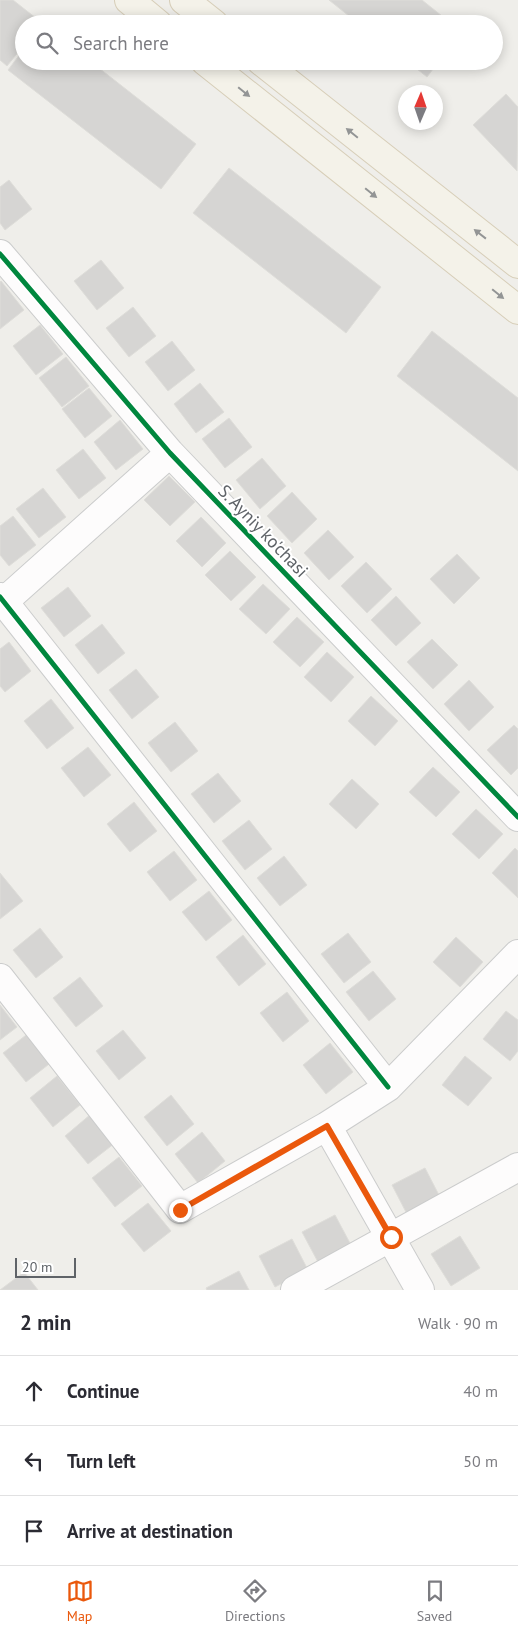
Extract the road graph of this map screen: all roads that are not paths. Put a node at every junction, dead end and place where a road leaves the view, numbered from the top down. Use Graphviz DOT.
graph roads {
  1 [pos="129,0"];
  2 [pos="184,0"];
  3 [pos="147,15"];
  4 [pos="203,15"];
  5 [pos="222,70"];
  6 [pos="272,70"];
  7 [pos="0,254"];
  8 [pos="518,264"];
  9 [pos="518,310"];
  10 [pos="170,453"];
  11 [pos="1,601"];
  12 [pos="518,817"];
  13 [pos="518,954"];
  14 [pos="0,978"];
  15 [pos="388,1088"];
  16 [pos="327,1126"];
  17 [pos="518,1167"];
  18 [pos="391,1237"];
  19 [pos="295,1290"];
  20 [pos="420,1290"];
  1 -- 3 [label="main road"];
  2 -- 4 [label="main road"];
  5 -- 9 [label="main road, one-way"];
  8 -- 6 [label="main road, one-way"];
  7 -- 10 [label="street, S. Ayniy ko'chasi"];
  10 -- 11 [label="street"];
  10 -- 12 [label="street, S. Ayniy ko'chasi"];
  11 -- 15 [label="street"];
  13 -- 15 [label="street"];
  14 -- 16 [label="street"];
  15 -- 16 [label="street"];
  16 -- 18 [label="street"];
  17 -- 18 [label="street"];
  18 -- 19 [label="street"];
  18 -- 20 [label="street"];
}
